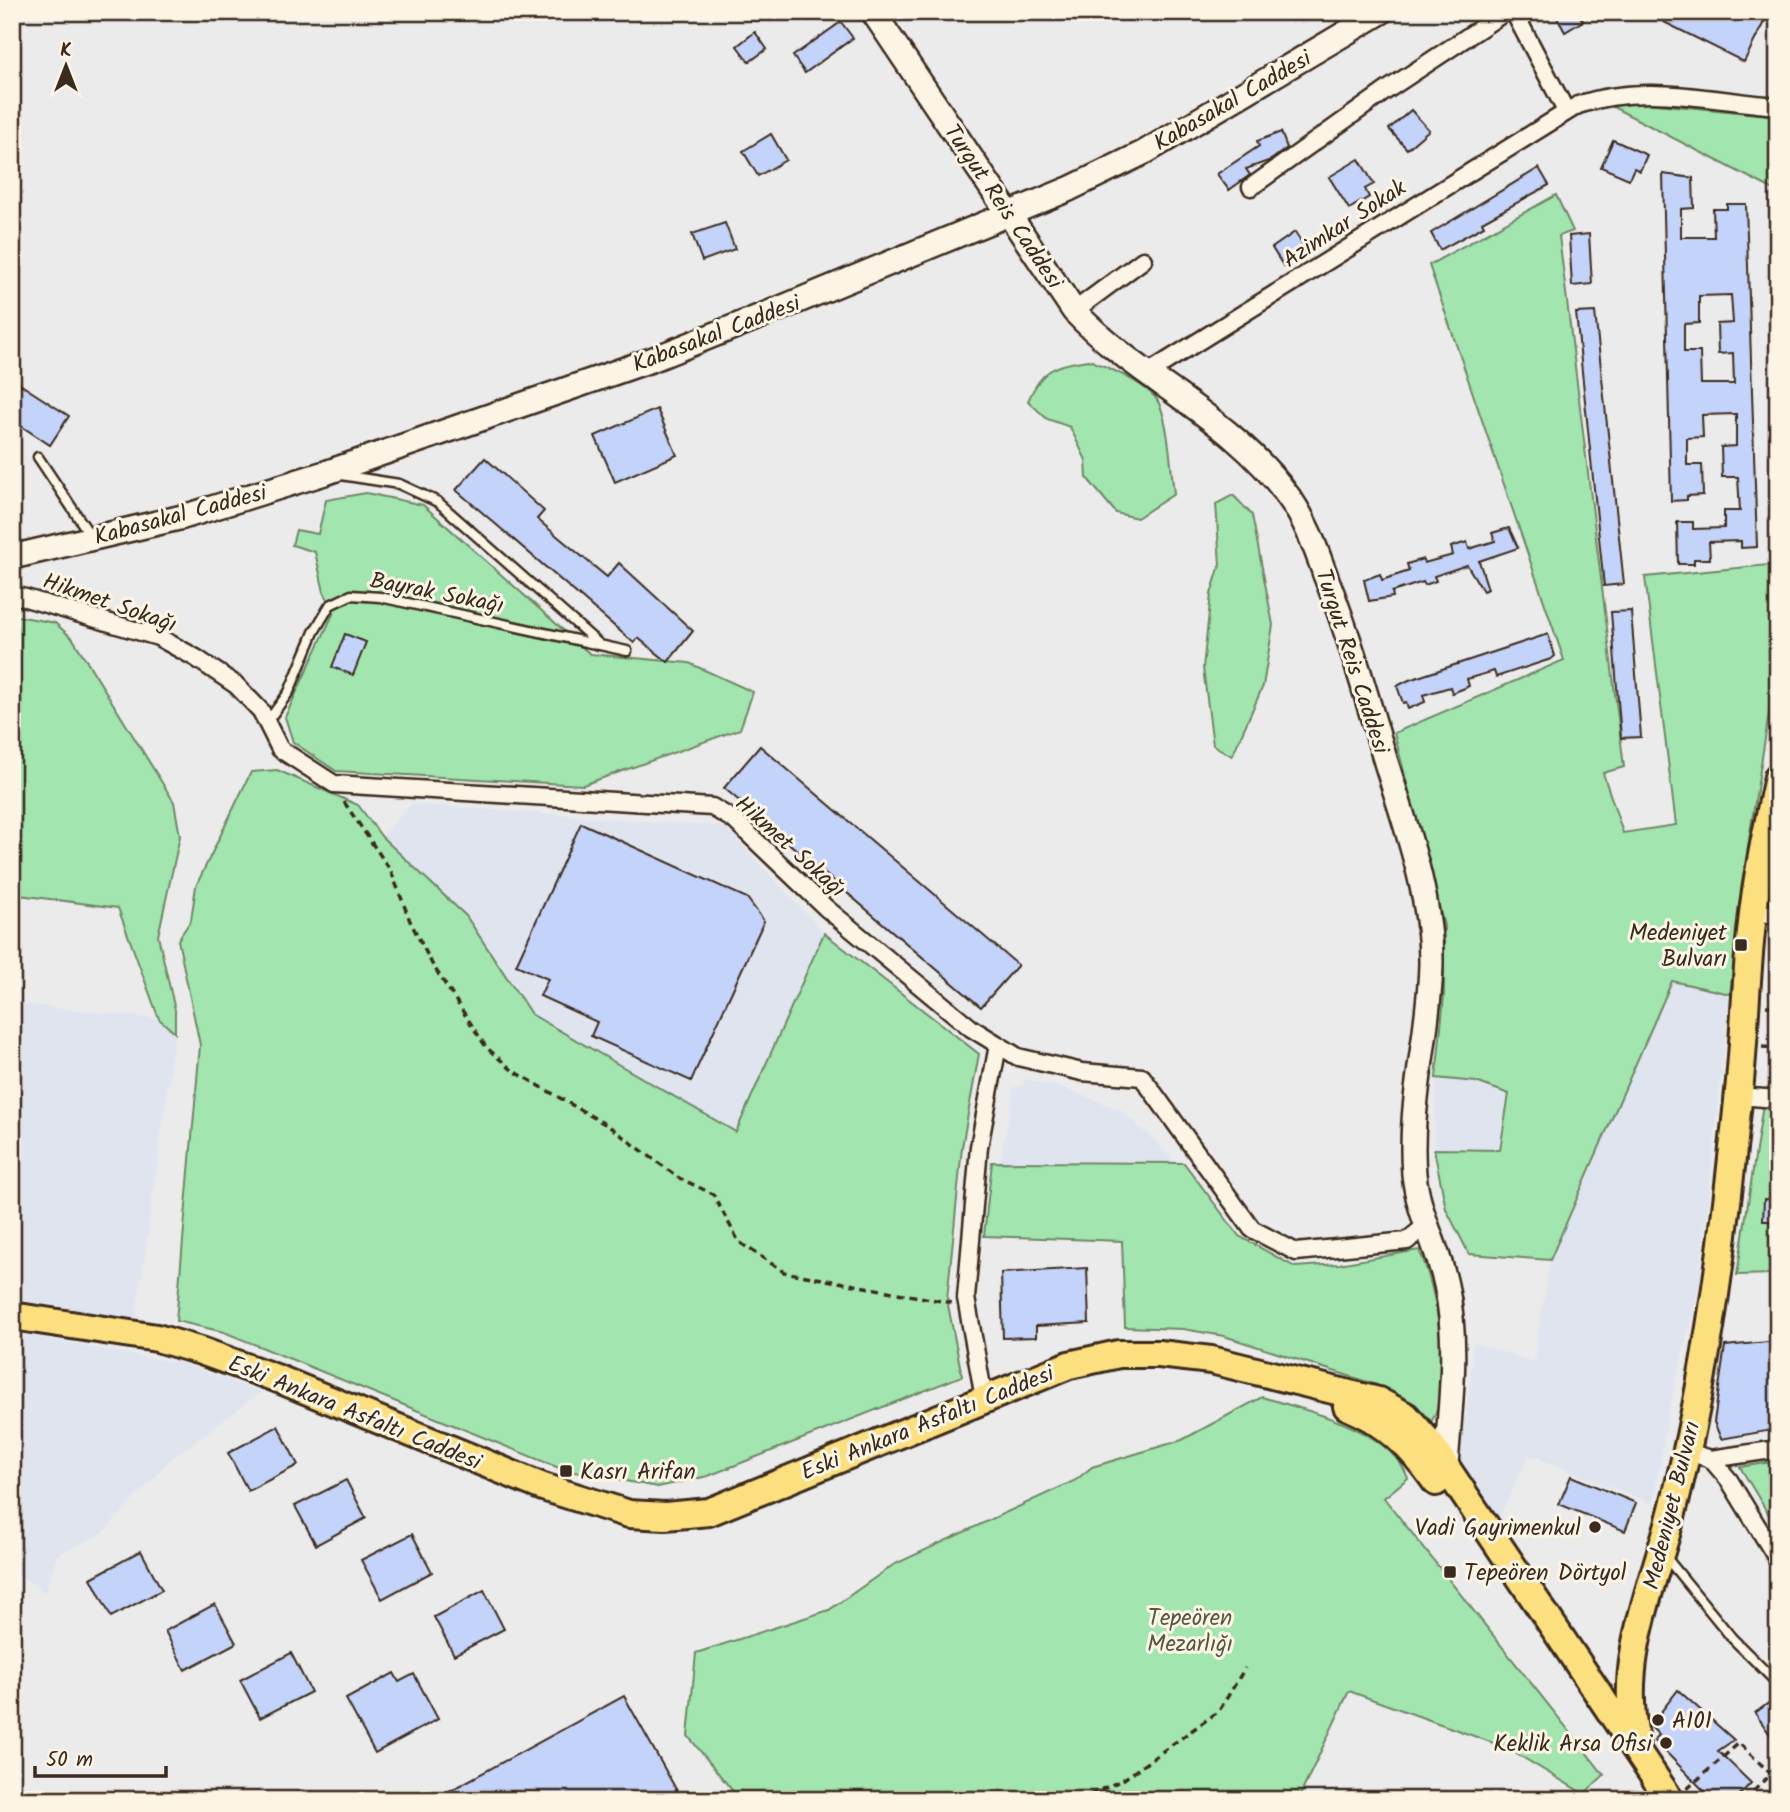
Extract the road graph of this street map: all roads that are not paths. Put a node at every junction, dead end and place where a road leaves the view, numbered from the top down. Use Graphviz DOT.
graph roads {
  1 [pos="873,12"];
  2 [pos="1381,12"];
  3 [pos="1778,106"];
  4 [pos="1566,111"];
  5 [pos="1251,187"];
  6 [pos="1010,214"];
  7 [pos="1143,260"];
  8 [pos="1074,311"];
  9 [pos="1146,374"];
  10 [pos="38,457"];
  11 [pos="328,472"];
  12 [pos="91,537"];
  13 [pos="12,557"];
  14 [pos="12,594"];
  15 [pos="600,645"];
  16 [pos="627,651"];
  17 [pos="267,722"];
  18 [pos="1778,777"];
  19 [pos="1765,914"];
  20 [pos="999,1045"];
  21 [pos="1738,1096"];
  22 [pos="1778,1098"];
  23 [pos="1425,1226"];
  24 [pos="12,1316"];
  25 [pos="1265,1372"];
  26 [pos="984,1398"];
  27 [pos="1778,1449"];
  28 [pos="1700,1455"];
  29 [pos="1446,1465"];
  30 [pos="1662,1553"];
  31 [pos="1778,1560"];
  32 [pos="1632,1649"];
  33 [pos="1565,1656"];
  34 [pos="1778,1684"];
  35 [pos="1595,1700"];
  36 [pos="1639,1753"];
  37 [pos="1677,1796"];
  38 [pos="1651,1800"];
  1 -- 6 [label="street, Turgut Reis Caddesi"];
  2 -- 6 [label="street, Kabasakal Caddesi"];
  3 -- 4 [label="street, Azimkar Sokak"];
  4 -- 5 [label="street"];
  4 -- 9 [label="street, Azimkar Sokak"];
  6 -- 8 [label="street, Turgut Reis Caddesi"];
  6 -- 11 [label="street, Kabasakal Caddesi"];
  7 -- 8 [label="street"];
  8 -- 9 [label="street, Turgut Reis Caddesi"];
  9 -- 23 [label="street, Turgut Reis Caddesi"];
  10 -- 12 [label="lane"];
  11 -- 12 [label="street, Kabasakal Caddesi"];
  11 -- 15 [label="lane"];
  12 -- 13 [label="street, Kabasakal Caddesi"];
  14 -- 17 [label="street, Hikmet Sokağı"];
  15 -- 16 [label="lane, Bayrak Sokağı"];
  15 -- 17 [label="lane, Bayrak Sokağı"];
  17 -- 20 [label="street, Hikmet Sokağı"];
  18 -- 19 [label="main road, Medeniyet Bulvarı"];
  19 -- 21 [label="main road, Medeniyet Bulvarı"];
  20 -- 23 [label="street, Hikmet Sokağı"];
  20 -- 26 [label="street"];
  21 -- 22 [label="street"];
  21 -- 28 [label="main road, Medeniyet Bulvarı"];
  23 -- 29 [label="street, Turgut Reis Caddesi"];
  24 -- 26 [label="main road, Eski Ankara Asfaltı Caddesi"];
  25 -- 26 [label="main road, Eski Ankara Asfaltı Caddesi"];
  25 -- 29 [label="main road, Eski Ankara Asfaltı Caddesi"];
  25 -- 33 [label="main road"];
  27 -- 28 [label="street"];
  28 -- 30 [label="main road, Medeniyet Bulvarı"];
  28 -- 31 [label="street"];
  29 -- 33 [label="main road, Eski Ankara Asfaltı Caddesi"];
  30 -- 32 [label="main road, Medeniyet Bulvarı"];
  30 -- 34 [label="lane"];
  32 -- 33 [label="main road"];
  32 -- 35 [label="main road, Medeniyet Bulvarı"];
  32 -- 36 [label="main road, Medeniyet Bulvarı"];
  33 -- 35 [label="main road, Eski Ankara Asfaltı Caddesi"];
  35 -- 36 [label="main road, Eski Ankara Asfaltı Caddesi"];
  35 -- 38 [label="main road, Eski Ankara Asfaltı Caddesi"];
  36 -- 37 [label="main road, Eski Ankara Asfaltı Caddesi"];
}
